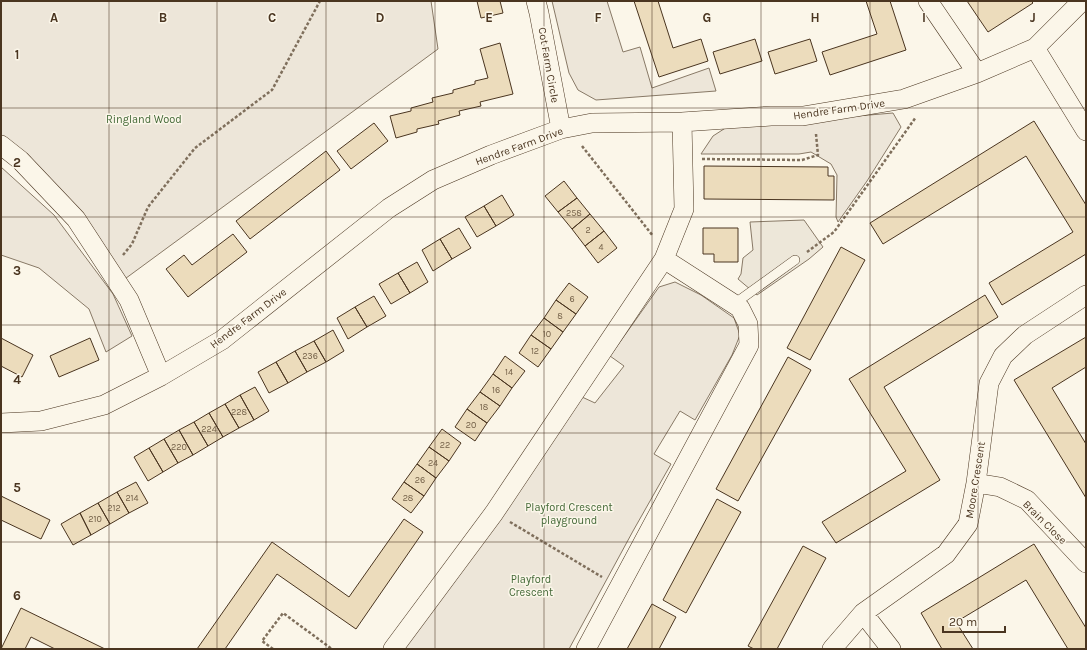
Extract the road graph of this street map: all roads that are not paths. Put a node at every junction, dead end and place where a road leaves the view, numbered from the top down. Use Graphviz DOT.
graph roads {
  1 [pos="536,1"];
  2 [pos="928,1"];
  3 [pos="1082,1"];
  4 [pos="1035,48"];
  5 [pos="977,72"];
  6 [pos="682,122"];
  7 [pos="564,129"];
  8 [pos="1086,131"];
  9 [pos="1,145"];
  10 [pos="665,256"];
  11 [pos="795,260"];
  12 [pos="1086,296"];
  13 [pos="734,304"];
  14 [pos="161,376"];
  15 [pos="1,423"];
  16 [pos="976,483"];
  17 [pos="1086,563"];
  18 [pos="863,613"];
  19 [pos="393,649"];
  20 [pos="586,649"];
  21 [pos="832,649"];
  22 [pos="891,649"];
  1 -- 7 [label="street, Cot Farm Circle"];
  2 -- 5 [label="street"];
  3 -- 4 [label="street, Hendre Farm Drive"];
  4 -- 5 [label="street, Hendre Farm Drive"];
  4 -- 8 [label="street"];
  5 -- 6 [label="street, Hendre Farm Drive"];
  6 -- 7 [label="street, Hendre Farm Drive"];
  6 -- 10 [label="street"];
  7 -- 14 [label="street, Hendre Farm Drive"];
  9 -- 14 [label="street"];
  10 -- 13 [label="street"];
  10 -- 19 [label="street"];
  11 -- 13 [label="lane"];
  12 -- 16 [label="street, Moore Crescent"];
  13 -- 20 [label="street"];
  14 -- 15 [label="street, Hendre Farm Drive"];
  16 -- 17 [label="street, Brain Close"];
  16 -- 18 [label="street, Moore Crescent"];
  18 -- 21 [label="street, Moore Crescent"];
  18 -- 22 [label="street"];
}
